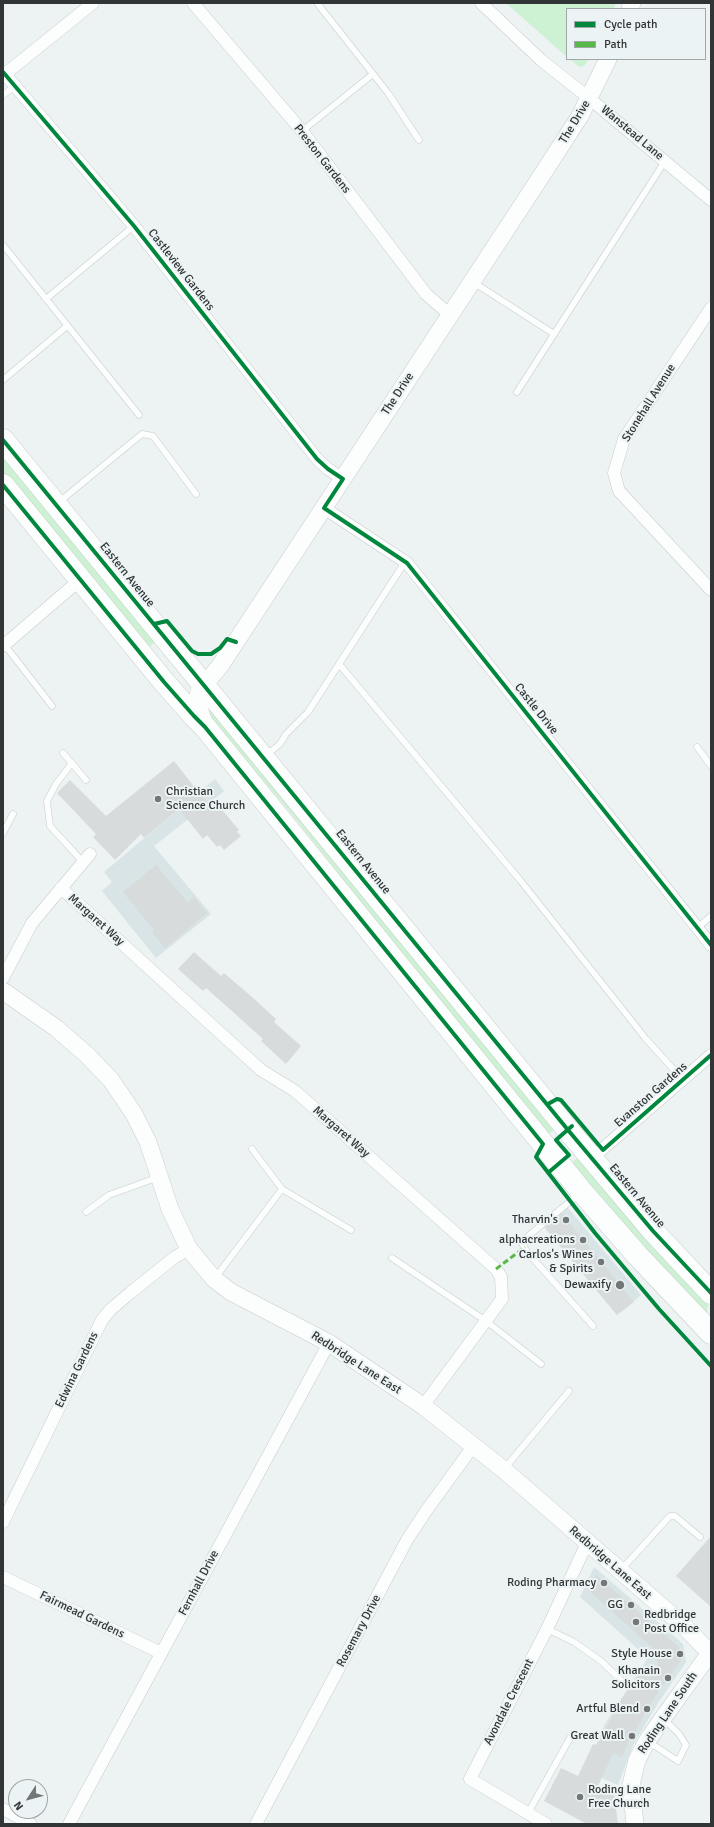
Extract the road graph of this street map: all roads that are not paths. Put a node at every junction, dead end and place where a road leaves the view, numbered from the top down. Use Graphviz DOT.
graph roads {
  1 [pos="93,3"];
  2 [pos="193,3"];
  3 [pos="317,3"];
  4 [pos="481,3"];
  5 [pos="608,60"];
  6 [pos="4,73"];
  7 [pos="373,74"];
  8 [pos="14,87"];
  9 [pos="3,95"];
  10 [pos="589,98"];
  11 [pos="302,132"];
  12 [pos="419,140"];
  13 [pos="665,161"];
  14 [pos="711,200"];
  15 [pos="134,226"];
  16 [pos="3,245"];
  17 [pos="472,282"];
  18 [pos="46,299"];
  19 [pos="711,308"];
  20 [pos="450,315"];
  21 [pos="67,326"];
  22 [pos="554,334"];
  23 [pos="3,380"];
  24 [pos="517,392"];
  25 [pos="139,415"];
  26 [pos="3,440"];
  27 [pos="343,479"];
  28 [pos="3,485"];
  29 [pos="196,494"];
  30 [pos="56,505"];
  31 [pos="324,508"];
  32 [pos="405,562"];
  33 [pos="81,579"];
  34 [pos="711,590"];
  35 [pos="4,644"];
  36 [pos="339,664"];
  37 [pos="204,684"];
  38 [pos="52,706"];
  39 [pos="205,727"];
  40 [pos="697,747"];
  41 [pos="63,753"];
  42 [pos="264,757"];
  43 [pos="72,763"];
  44 [pos="711,766"];
  45 [pos="86,780"];
  46 [pos="13,814"];
  47 [pos="3,833"];
  48 [pos="86,858"];
  49 [pos="61,888"];
  50 [pos="711,916"];
  51 [pos="697,928"];
  52 [pos="711,945"];
  53 [pos="3,978"];
  54 [pos="3,991"];
  55 [pos="711,1055"];
  56 [pos="683,1080"];
  57 [pos="252,1149"];
  58 [pos="592,1158"];
  59 [pos="159,1177"];
  60 [pos="282,1190"];
  61 [pos="582,1192"];
  62 [pos="86,1212"];
  63 [pos="352,1230"];
  64 [pos="189,1248"];
  65 [pos="392,1258"];
  66 [pos="214,1279"];
  67 [pos="711,1293"];
  68 [pos="486,1321"];
  69 [pos="593,1326"];
  70 [pos="711,1333"];
  71 [pos="329,1343"];
  72 [pos="541,1364"];
  73 [pos="569,1391"];
  74 [pos="423,1406"];
  75 [pos="474,1445"];
  76 [pos="504,1470"];
  77 [pos="3,1522"];
  78 [pos="700,1537"];
  79 [pos="587,1543"];
  80 [pos="620,1571"];
  81 [pos="3,1577"];
  82 [pos="547,1629"];
  83 [pos="161,1653"];
  84 [pos="711,1654"];
  85 [pos="625,1684"];
  86 [pos="663,1718"];
  87 [pos="570,1738"];
  88 [pos="647,1741"];
  89 [pos="3,1809"];
  90 [pos="528,1813"];
  91 [pos="31,1824"];
  92 [pos="69,1824"];
  93 [pos="256,1824"];
  94 [pos="546,1824"];
  95 [pos="635,1824"];
  1 -- 6 [label="street"];
  2 -- 11 [label="street, Preston Gardens"];
  3 -- 7 [label="lane"];
  4 -- 10 [label="street, Wanstead Lane"];
  5 -- 10 [label="street, The Drive"];
  6 -- 8 [label="street, Castleview Gardens"];
  7 -- 11 [label="lane"];
  7 -- 12 [label="lane"];
  8 -- 9 [label="lane"];
  8 -- 15 [label="street, Castleview Gardens"];
  10 -- 13 [label="street, Wanstead Lane"];
  10 -- 17 [label="street, The Drive"];
  11 -- 20 [label="street, Preston Gardens"];
  13 -- 14 [label="street, Wanstead Lane"];
  13 -- 22 [label="lane"];
  15 -- 18 [label="lane"];
  15 -- 27 [label="street, Castleview Gardens"];
  16 -- 18 [label="lane"];
  17 -- 20 [label="street, The Drive"];
  17 -- 22 [label="lane"];
  18 -- 21 [label="lane"];
  19 -- 34 [label="street, Stonehall Avenue"];
  20 -- 27 [label="street, The Drive"];
  21 -- 23 [label="lane"];
  21 -- 25 [label="lane"];
  22 -- 24 [label="lane"];
  26 -- 30 [label="highway, Eastern Avenue"];
  27 -- 31 [label="street, The Drive"];
  28 -- 33 [label="highway"];
  29 -- 30 [label="lane"];
  30 -- 37 [label="highway, Eastern Avenue"];
  31 -- 32 [label="street, Castle Drive"];
  31 -- 37 [label="street, The Drive"];
  32 -- 36 [label="lane"];
  32 -- 51 [label="street, Castle Drive"];
  33 -- 35 [label="street"];
  33 -- 39 [label="highway"];
  35 -- 38 [label="lane"];
  36 -- 42 [label="lane"];
  36 -- 56 [label="lane"];
  37 -- 39 [label="street, The Drive"];
  37 -- 42 [label="highway, Eastern Avenue"];
  39 -- 61 [label="highway"];
  40 -- 44 [label="lane"];
  41 -- 43 [label="lane"];
  42 -- 58 [label="highway, Eastern Avenue"];
  43 -- 45 [label="lane"];
  43 -- 48 [label="lane"];
  46 -- 47 [label="lane"];
  48 -- 49 [label="street, Margaret Way"];
  49 -- 53 [label="street, Margaret Way"];
  49 -- 68 [label="street, Margaret Way"];
  50 -- 51 [label="lane"];
  51 -- 52 [label="street, Castle Drive"];
  54 -- 59 [label="street, Redbridge Lane East"];
  55 -- 56 [label="street, Evanston Gardens"];
  56 -- 58 [label="street, Evanston Gardens"];
  57 -- 60 [label="lane"];
  58 -- 67 [label="highway, Eastern Avenue"];
  59 -- 62 [label="lane"];
  59 -- 64 [label="street, Redbridge Lane East"];
  60 -- 63 [label="lane"];
  60 -- 66 [label="lane"];
  61 -- 69 [label="lane"];
  61 -- 70 [label="highway"];
  64 -- 66 [label="street, Redbridge Lane East"];
  64 -- 77 [label="street, Edwina Gardens"];
  65 -- 68 [label="lane"];
  66 -- 71 [label="street, Redbridge Lane East"];
  68 -- 72 [label="lane"];
  68 -- 74 [label="street, Margaret Way"];
  71 -- 74 [label="street, Redbridge Lane East"];
  71 -- 83 [label="street, Fernhall Drive"];
  73 -- 76 [label="lane"];
  74 -- 75 [label="street, Redbridge Lane East"];
  75 -- 76 [label="street, Redbridge Lane East"];
  75 -- 93 [label="street, Rosemary Drive"];
  76 -- 79 [label="street, Redbridge Lane East"];
  78 -- 80 [label="lane"];
  79 -- 80 [label="street, Redbridge Lane East"];
  79 -- 82 [label="street, Avondale Crescent"];
  80 -- 84 [label="street, Redbridge Lane East"];
  81 -- 83 [label="street, Fairmead Gardens"];
  82 -- 85 [label="lane"];
  82 -- 90 [label="street, Avondale Crescent"];
  83 -- 92 [label="street, Fernhall Drive"];
  84 -- 86 [label="street, Roding Lane South"];
  86 -- 88 [label="street, Roding Lane South"];
  86 -- 88 [label="lane"];
  87 -- 90 [label="lane"];
  88 -- 95 [label="street, Roding Lane South"];
  89 -- 91 [label="street"];
  90 -- 94 [label="street, Avondale Crescent"];
}
